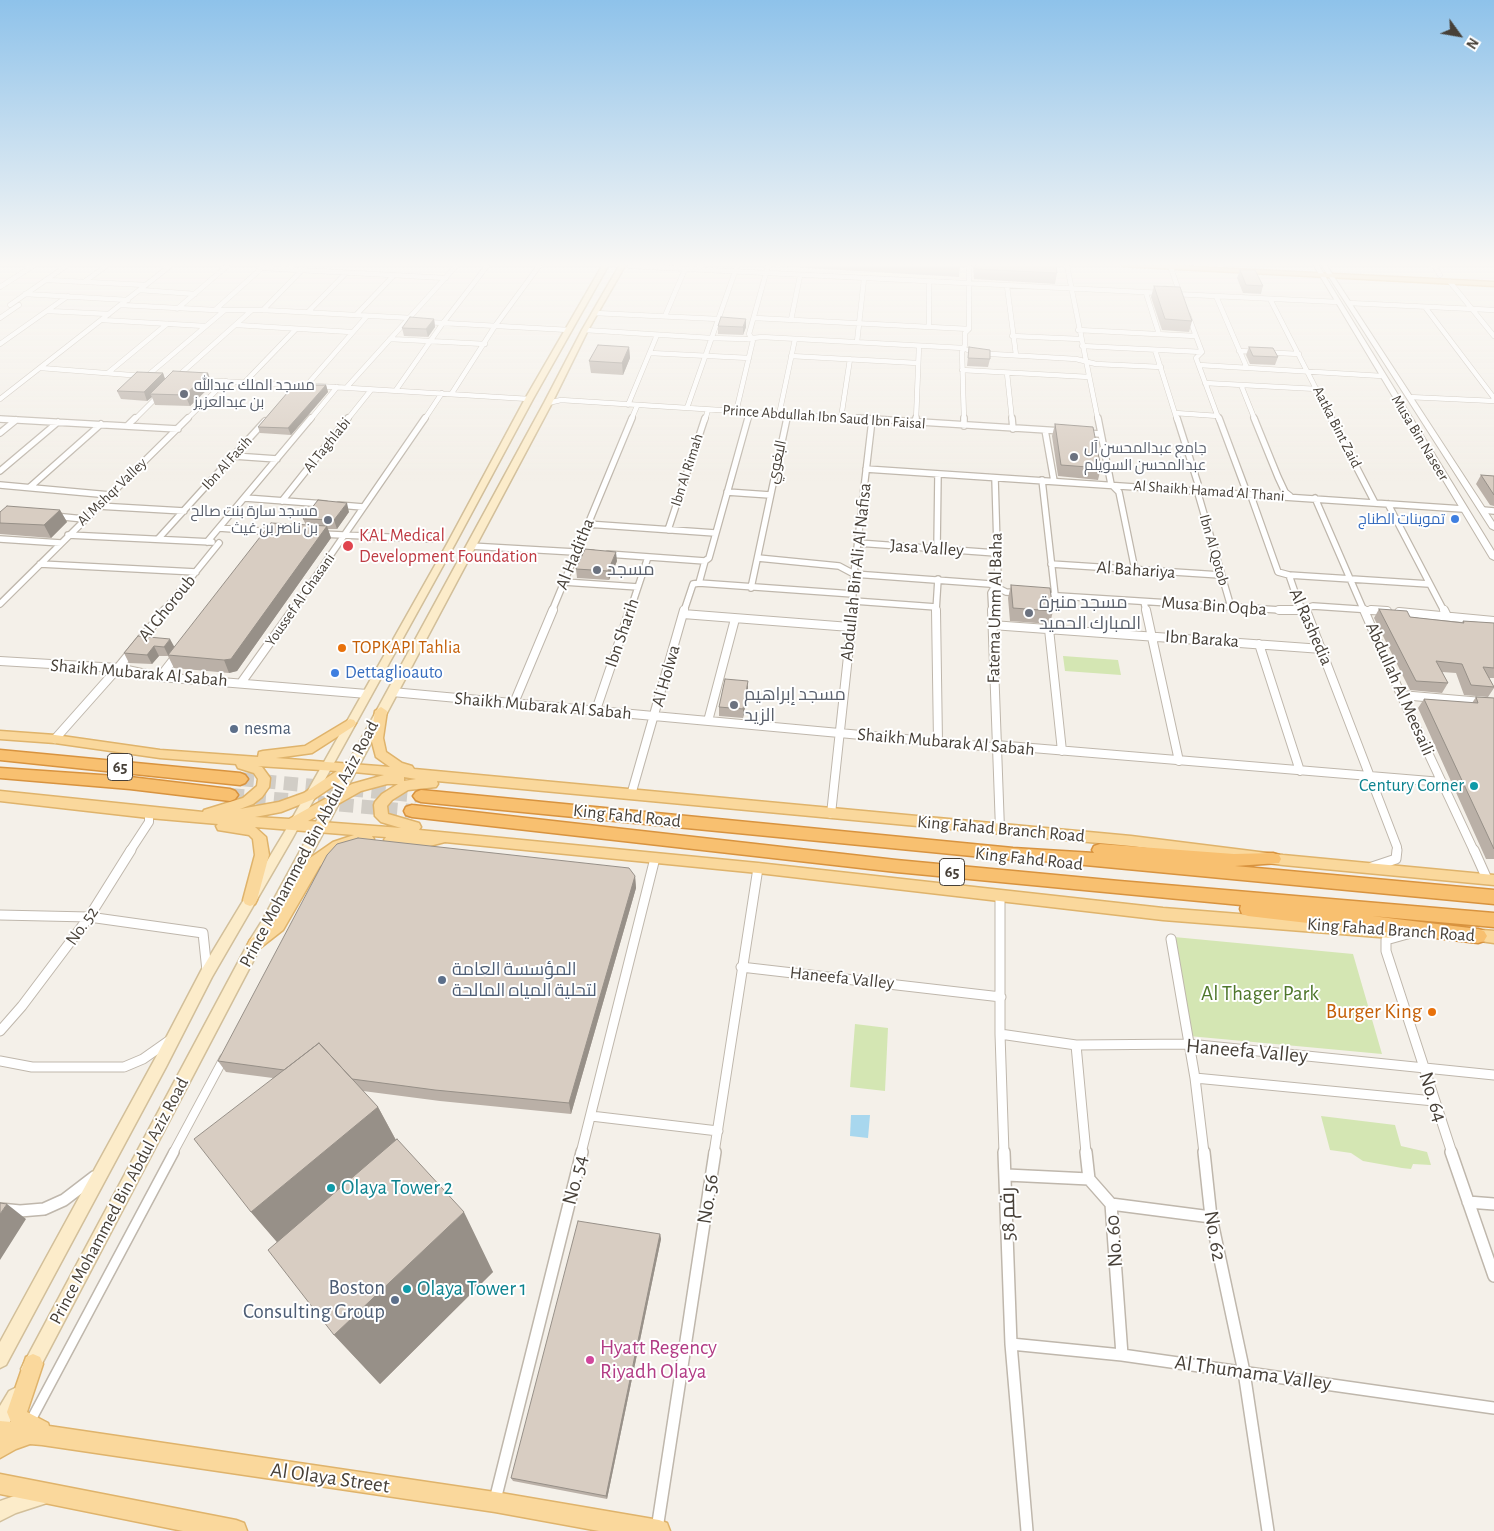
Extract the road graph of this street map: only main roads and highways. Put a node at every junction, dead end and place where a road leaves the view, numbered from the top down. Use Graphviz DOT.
graph roads {
  1 [pos="565,337"];
  2 [pos="581,337"];
  3 [pos="381,711"];
  4 [pos="350,722"];
  5 [pos="0,735"];
  6 [pos="160,754"];
  7 [pos="0,756"];
  8 [pos="326,767"];
  9 [pos="351,768"];
  10 [pos="0,773"];
  11 [pos="240,779"];
  12 [pos="507,784"];
  13 [pos="230,794"];
  14 [pos="0,796"];
  15 [pos="309,796"];
  16 [pos="421,796"];
  17 [pos="334,799"];
  18 [pos="149,812"];
  19 [pos="412,812"];
  20 [pos="196,816"];
  21 [pos="294,823"];
  22 [pos="321,826"];
  23 [pos="445,837"];
  24 [pos="511,843"];
  25 [pos="1043,854"];
  26 [pos="1273,859"];
  27 [pos="1490,880"];
  28 [pos="1119,888"];
  29 [pos="1494,897"];
  30 [pos="250,900"];
  31 [pos="1494,920"];
  32 [pos="1486,937"];
  33 [pos="255,944"];
  34 [pos="0,1359"];
  35 [pos="33,1364"];
  36 [pos="5,1410"];
  37 [pos="0,1423"];
  38 [pos="0,1431"];
  39 [pos="43,1433"];
  40 [pos="0,1448"];
  41 [pos="0,1484"];
  42 [pos="50,1493"];
  43 [pos="0,1512"];
  44 [pos="236,1531"];
  45 [pos="658,1531"];
  1 -- 4 [label="main road, Prince Mohammed Bin Abdul Aziz Road"];
  2 -- 3 [label="main road, Prince Mohammed Bin Abdul Aziz Road"];
  3 -- 9 [label="main road, Prince Mohammed Bin Abdul Aziz Road"];
  3 -- 12 [label="main road"];
  4 -- 6 [label="main road"];
  4 -- 8 [label="main road, Prince Mohammed Bin Abdul Aziz Road"];
  5 -- 6 [label="main road"];
  6 -- 8 [label="main road"];
  6 -- 20 [label="main road"];
  7 -- 11 [label="highway, 65"];
  8 -- 9 [label="main road"];
  8 -- 15 [label="main road, Prince Mohammed Bin Abdul Aziz Road"];
  9 -- 12 [label="main road"];
  9 -- 15 [label="main road"];
  9 -- 17 [label="main road, Prince Mohammed Bin Abdul Aziz Road"];
  10 -- 13 [label="highway, 65"];
  12 -- 17 [label="main road"];
  12 -- 24 [label="main road"];
  12 -- 26 [label="main road, King Fahad Branch Road"];
  14 -- 18 [label="main road"];
  15 -- 20 [label="main road"];
  15 -- 21 [label="main road, Prince Mohammed Bin Abdul Aziz Road"];
  16 -- 25 [label="highway, King Fahd Road / 65"];
  17 -- 21 [label="main road"];
  17 -- 22 [label="main road, Prince Mohammed Bin Abdul Aziz Road"];
  18 -- 20 [label="main road"];
  18 -- 30 [label="main road"];
  19 -- 28 [label="highway, King Fahd Road / 65"];
  20 -- 21 [label="main road"];
  21 -- 22 [label="main road"];
  21 -- 30 [label="main road, Prince Mohammed Bin Abdul Aziz Road"];
  22 -- 23 [label="main road"];
  22 -- 33 [label="main road, Prince Mohammed Bin Abdul Aziz Road"];
  23 -- 24 [label="main road"];
  23 -- 33 [label="main road"];
  24 -- 32 [label="main road, King Fahad Branch Road"];
  25 -- 26 [label="highway"];
  25 -- 29 [label="highway, King Fahd Road / 65"];
  26 -- 27 [label="main road, King Fahad Branch Road"];
  28 -- 31 [label="highway, King Fahd Road / 65"];
  28 -- 32 [label="highway"];
  30 -- 34 [label="main road, Prince Mohammed Bin Abdul Aziz Road"];
  33 -- 35 [label="main road, Prince Mohammed Bin Abdul Aziz Road"];
  35 -- 36 [label="main road, Prince Mohammed Bin Abdul Aziz Road"];
  35 -- 39 [label="main road"];
  36 -- 37 [label="main road, Prince Mohammed Bin Abdul Aziz Road"];
  38 -- 39 [label="main road, Al Olaya Street"];
  39 -- 40 [label="main road"];
  39 -- 45 [label="main road, Al Olaya Street"];
  41 -- 42 [label="main road"];
  42 -- 43 [label="main road"];
  42 -- 44 [label="main road"];
}
